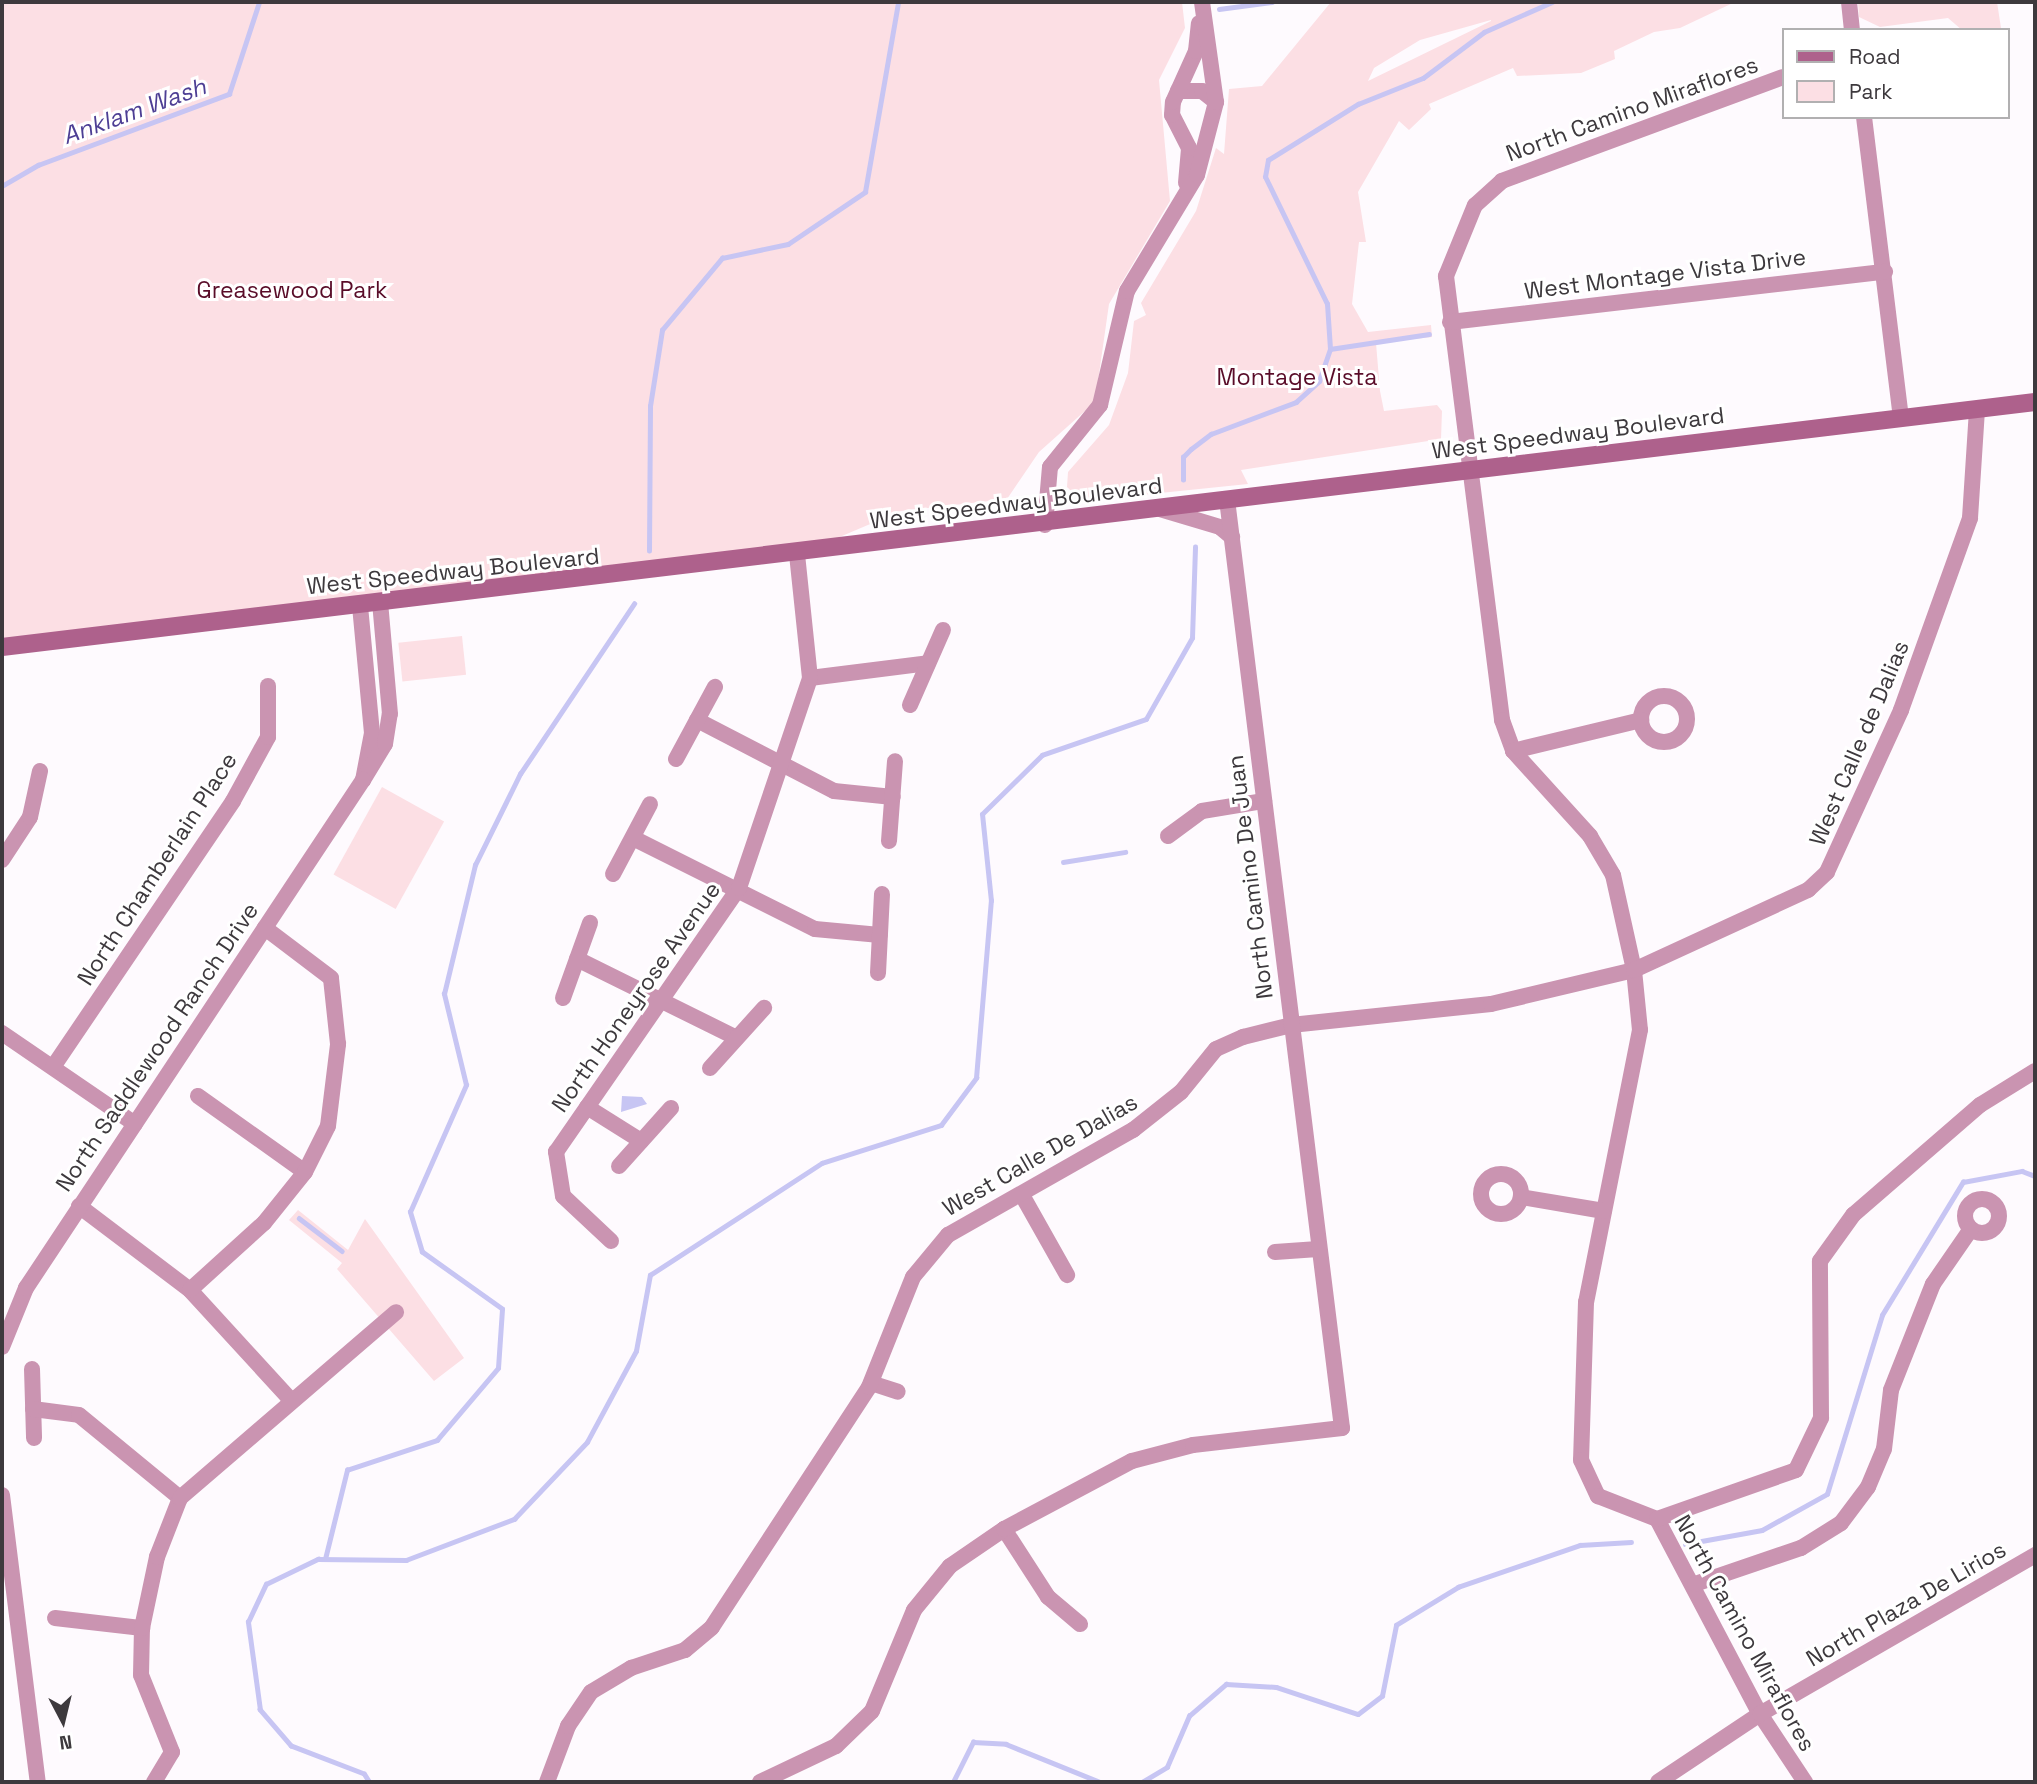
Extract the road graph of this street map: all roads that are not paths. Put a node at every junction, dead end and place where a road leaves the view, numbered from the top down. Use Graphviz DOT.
graph roads {
  1 [pos="1202,2"];
  2 [pos="1849,2"];
  3 [pos="1852,28"];
  4 [pos="1782,77"];
  5 [pos="1178,91"];
  6 [pos="1216,102"];
  7 [pos="1864,119"];
  8 [pos="1181,207"];
  9 [pos="1885,272"];
  10 [pos="1450,322"];
  11 [pos="2035,402"];
  12 [pos="1977,409"];
  13 [pos="1902,418"];
  14 [pos="1467,471"];
  15 [pos="1227,500"];
  16 [pos="1160,509"];
  17 [pos="1045,525"];
  18 [pos="1232,537"];
  19 [pos="797,555"];
  20 [pos="380,603"];
  21 [pos="360,606"];
  22 [pos="943,630"];
  23 [pos="2,647"];
  24 [pos="928,663"];
  25 [pos="810,678"];
  26 [pos="268,686"];
  27 [pos="715,687"];
  28 [pos="909,705"];
  29 [pos="697,720"];
  30 [pos="1642,720"];
  31 [pos="1513,751"];
  32 [pos="676,759"];
  33 [pos="779,761"];
  34 [pos="895,761"];
  35 [pos="40,771"];
  36 [pos="363,780"];
  37 [pos="893,797"];
  38 [pos="1264,801"];
  39 [pos="650,804"];
  40 [pos="1167,836"];
  41 [pos="633,838"];
  42 [pos="889,841"];
  43 [pos="2,860"];
  44 [pos="613,874"];
  45 [pos="739,888"];
  46 [pos="882,894"];
  47 [pos="590,923"];
  48 [pos="265,928"];
  49 [pos="880,934"];
  50 [pos="577,959"];
  51 [pos="1634,970"];
  52 [pos="878,973"];
  53 [pos="661,997"];
  54 [pos="563,998"];
  55 [pos="764,1008"];
  56 [pos="1292,1025"];
  57 [pos="2,1034"];
  58 [pos="737,1038"];
  59 [pos="53,1067"];
  60 [pos="710,1068"];
  61 [pos="2035,1071"];
  62 [pos="198,1096"];
  63 [pos="587,1107"];
  64 [pos="671,1108"];
  65 [pos="135,1124"];
  66 [pos="641,1141"];
  67 [pos="619,1166"];
  68 [pos="306,1172"];
  69 [pos="1022,1195"];
  70 [pos="1521,1197"];
  71 [pos="79,1206"];
  72 [pos="1604,1211"];
  73 [pos="1971,1229"];
  74 [pos="611,1241"];
  75 [pos="1318,1249"];
  76 [pos="1275,1252"];
  77 [pos="1067,1275"];
  78 [pos="190,1290"];
  79 [pos="396,1311"];
  80 [pos="2,1347"];
  81 [pos="32,1369"];
  82 [pos="871,1383"];
  83 [pos="898,1392"];
  84 [pos="290,1399"];
  85 [pos="33,1409"];
  86 [pos="34,1438"];
  87 [pos="2,1495"];
  88 [pos="180,1498"];
  89 [pos="1657,1519"];
  90 [pos="3,1520"];
  91 [pos="1004,1529"];
  92 [pos="2035,1555"];
  93 [pos="1695,1584"];
  94 [pos="55,1618"];
  95 [pos="1080,1624"];
  96 [pos="142,1628"];
  97 [pos="1760,1714"];
  98 [pos="37,1782"];
  99 [pos="154,1782"];
  100 [pos="547,1782"];
  101 [pos="760,1782"];
  102 [pos="1658,1782"];
  103 [pos="1805,1782"];
  1 -- 5 [label="street"];
  1 -- 6 [label="street"];
  2 -- 3 [label="street"];
  4 -- 10 [label="street, North Camino Miraflores"];
  5 -- 6 [label="street"];
  5 -- 8 [label="street"];
  6 -- 8 [label="street"];
  7 -- 9 [label="street"];
  8 -- 17 [label="street"];
  9 -- 10 [label="street, West Montage Vista Drive"];
  9 -- 13 [label="street"];
  10 -- 14 [label="street, North Camino Miraflores"];
  11 -- 12 [label="main road, West Speedway Boulevard"];
  12 -- 13 [label="main road, West Speedway Boulevard"];
  12 -- 51 [label="street, West Calle de Dalias"];
  13 -- 14 [label="main road, West Speedway Boulevard"];
  14 -- 15 [label="main road, West Speedway Boulevard"];
  14 -- 31 [label="street, North Camino Miraflores"];
  15 -- 16 [label="main road, West Speedway Boulevard"];
  15 -- 18 [label="street, North Camino De Juan"];
  16 -- 17 [label="main road, West Speedway Boulevard"];
  16 -- 18 [label="street"];
  17 -- 19 [label="main road, West Speedway Boulevard"];
  18 -- 38 [label="street, North Camino De Juan"];
  19 -- 20 [label="main road, West Speedway Boulevard"];
  19 -- 25 [label="street, North Honeyrose Avenue"];
  20 -- 21 [label="main road, West Speedway Boulevard"];
  20 -- 36 [label="street, North Saddlewood Ranch Drive"];
  21 -- 23 [label="main road, West Speedway Boulevard"];
  21 -- 36 [label="street, North Saddlewood Ranch Drive"];
  22 -- 24 [label="street"];
  24 -- 25 [label="street"];
  24 -- 28 [label="street"];
  25 -- 33 [label="street, North Honeyrose Avenue"];
  26 -- 59 [label="street, North Chamberlain Place"];
  27 -- 29 [label="street"];
  29 -- 32 [label="street"];
  29 -- 33 [label="street"];
  30 -- 31 [label="street"];
  31 -- 51 [label="street, North Camino Miraflores"];
  33 -- 37 [label="street"];
  33 -- 45 [label="street, North Honeyrose Avenue"];
  34 -- 37 [label="street"];
  35 -- 43 [label="street"];
  36 -- 48 [label="street, North Saddlewood Ranch Drive"];
  37 -- 42 [label="street"];
  38 -- 40 [label="street"];
  38 -- 56 [label="street, North Camino De Juan"];
  39 -- 41 [label="street"];
  41 -- 44 [label="street"];
  41 -- 45 [label="street"];
  45 -- 49 [label="street"];
  45 -- 53 [label="street, North Honeyrose Avenue"];
  46 -- 49 [label="street"];
  47 -- 50 [label="street"];
  48 -- 65 [label="street, North Saddlewood Ranch Drive"];
  48 -- 68 [label="street"];
  49 -- 52 [label="street"];
  50 -- 53 [label="street"];
  50 -- 54 [label="street"];
  51 -- 56 [label="street, West Calle de Dalias"];
  51 -- 72 [label="street, North Camino Miraflores"];
  53 -- 58 [label="street"];
  53 -- 63 [label="street, North Honeyrose Avenue"];
  55 -- 58 [label="street"];
  56 -- 69 [label="street, West Calle De Dalias"];
  56 -- 75 [label="street, North Camino De Juan"];
  57 -- 59 [label="street"];
  58 -- 60 [label="street"];
  59 -- 65 [label="street"];
  61 -- 89 [label="street"];
  62 -- 68 [label="street"];
  63 -- 66 [label="street"];
  63 -- 74 [label="street, North Honeyrose Avenue"];
  64 -- 66 [label="street"];
  65 -- 71 [label="street, North Saddlewood Ranch Drive"];
  66 -- 67 [label="street"];
  68 -- 78 [label="street"];
  69 -- 77 [label="street"];
  69 -- 82 [label="street, West Calle De Dalias"];
  70 -- 72 [label="street"];
  71 -- 78 [label="street"];
  71 -- 80 [label="street, North Saddlewood Ranch Drive"];
  72 -- 89 [label="street, North Camino Miraflores"];
  73 -- 93 [label="street"];
  75 -- 76 [label="street"];
  75 -- 91 [label="street, North Camino De Juan"];
  78 -- 84 [label="street"];
  79 -- 84 [label="street"];
  81 -- 85 [label="street"];
  82 -- 83 [label="street"];
  82 -- 100 [label="street, West Calle De Dalias"];
  84 -- 88 [label="street"];
  85 -- 86 [label="street"];
  85 -- 88 [label="street"];
  87 -- 90 [label="street"];
  88 -- 96 [label="street"];
  89 -- 93 [label="street, North Camino Miraflores"];
  90 -- 98 [label="street"];
  91 -- 95 [label="street"];
  91 -- 101 [label="street"];
  92 -- 97 [label="street, North Plaza De Lirios"];
  93 -- 97 [label="street, North Camino Miraflores"];
  94 -- 96 [label="street"];
  96 -- 99 [label="street"];
  97 -- 102 [label="street, North Plaza De Lirios"];
  97 -- 103 [label="street, North Camino Miraflores"];
}
